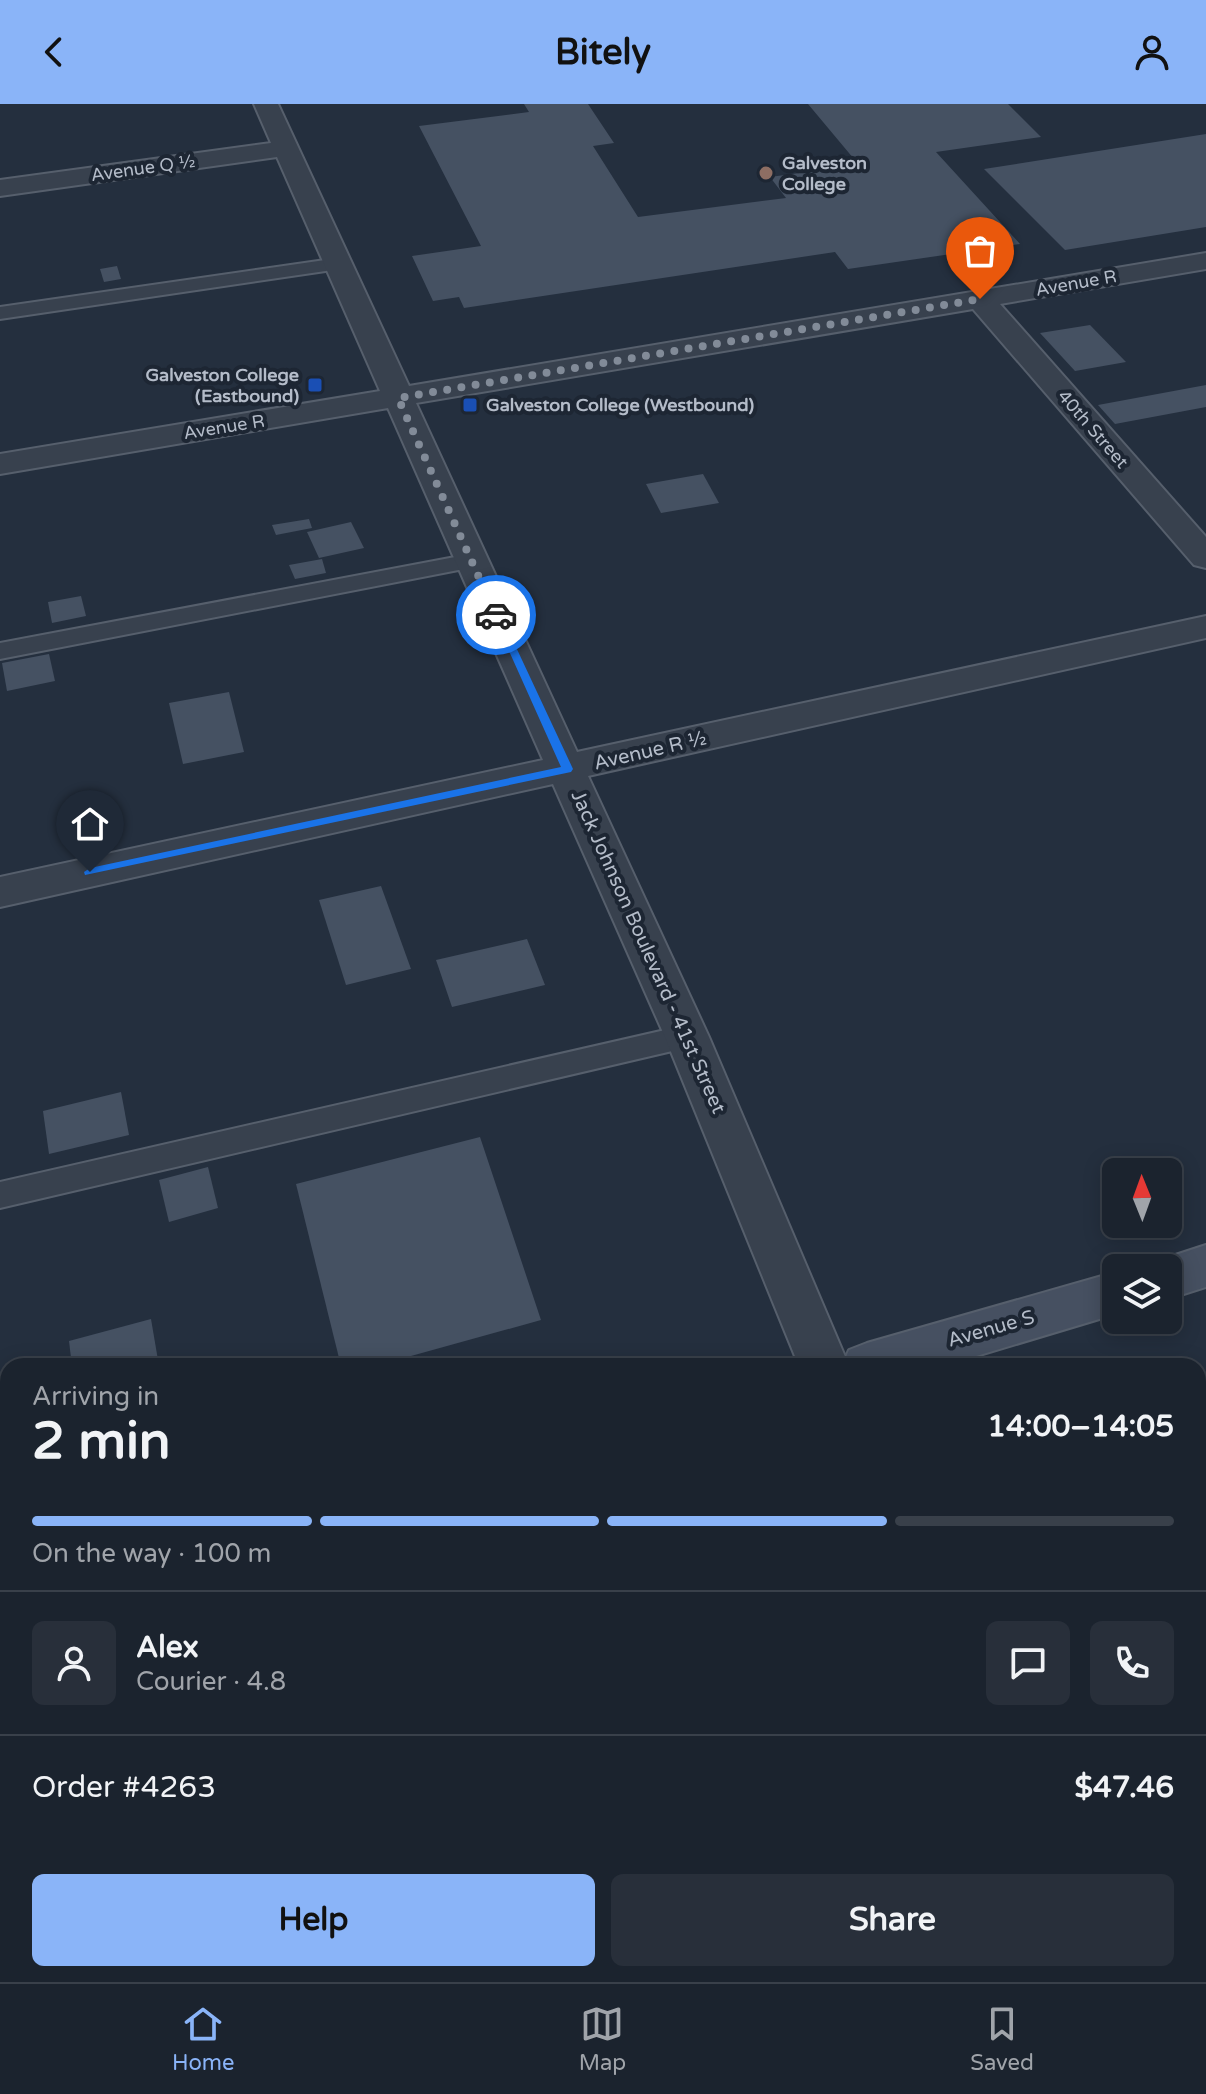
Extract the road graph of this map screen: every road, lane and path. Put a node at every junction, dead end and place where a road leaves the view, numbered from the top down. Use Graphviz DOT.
graph roads {
  1 [pos="266,104"];
  2 [pos="287,148"];
  3 [pos="0,188"];
  4 [pos="1206,261"];
  5 [pos="339,264"];
  6 [pos="980,299"];
  7 [pos="0,313"];
  8 [pos="398,398"];
  9 [pos="0,464"];
  10 [pos="1206,558"];
  11 [pos="471,561"];
  12 [pos="1206,627"];
  13 [pos="0,651"];
  14 [pos="567,769"];
  15 [pos="0,892"];
  16 [pos="687,1037"];
  17 [pos="0,1195"];
  18 [pos="1206,1266"];
  19 [pos="1182,1274"];
  20 [pos="1102,1297"];
  21 [pos="821,1358"];
  22 [pos="894,1358"];
  1 -- 2 [label="street, Jack Johnson Boulevard - 41st Street"];
  2 -- 3 [label="street, Avenue Q ½"];
  2 -- 5 [label="street, Jack Johnson Boulevard - 41st Street"];
  4 -- 6 [label="street, Avenue R"];
  5 -- 7 [label="lane"];
  5 -- 8 [label="street, Jack Johnson Boulevard - 41st Street"];
  6 -- 8 [label="street, Avenue R"];
  6 -- 10 [label="street, 40th Street"];
  8 -- 9 [label="street, Avenue R"];
  8 -- 11 [label="street, Jack Johnson Boulevard - 41st Street"];
  11 -- 13 [label="lane"];
  11 -- 14 [label="street, Jack Johnson Boulevard - 41st Street"];
  12 -- 14 [label="street, Avenue R ½"];
  14 -- 15 [label="street, Avenue R ½"];
  14 -- 16 [label="street, Jack Johnson Boulevard - 41st Street"];
  16 -- 17 [label="lane"];
  16 -- 21 [label="street, Jack Johnson Boulevard - 41st Street"];
  18 -- 19 [label="main road"];
  20 -- 22 [label="main road, Avenue S"];
}
